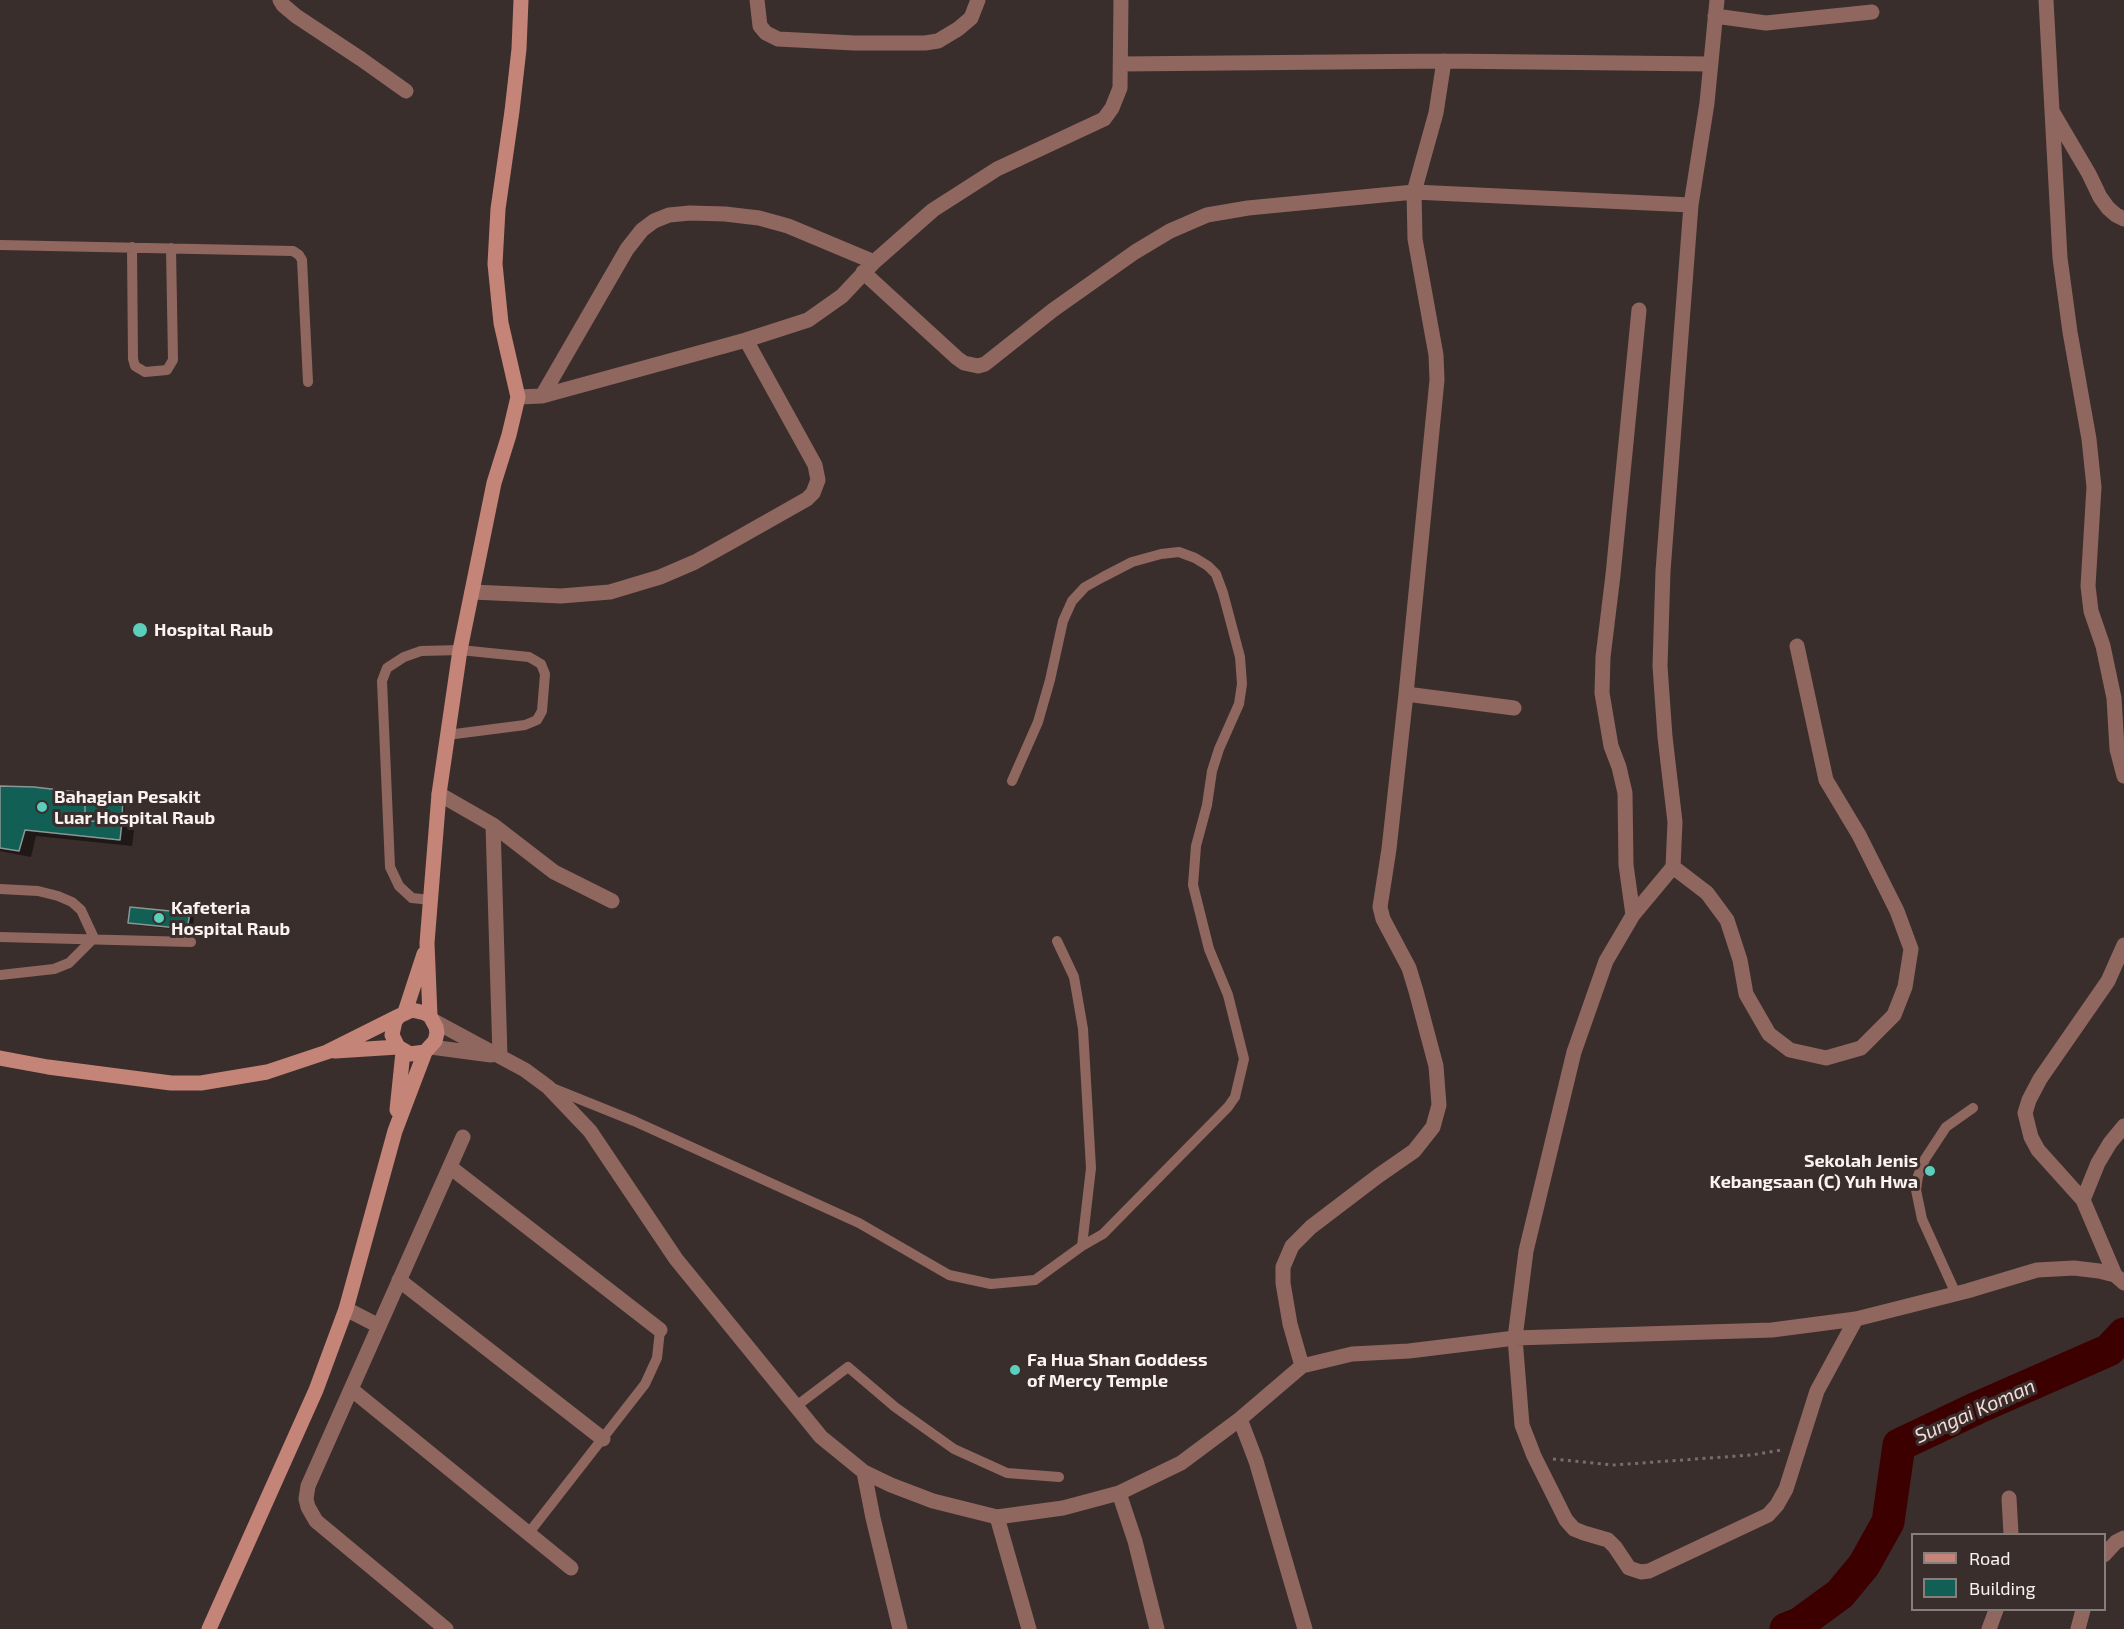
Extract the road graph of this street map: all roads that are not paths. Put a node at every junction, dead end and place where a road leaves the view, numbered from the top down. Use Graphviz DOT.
graph roads {
  1 [pos="280,0"];
  2 [pos="521,0"];
  3 [pos="758,0"];
  4 [pos="978,0"];
  5 [pos="1121,0"];
  6 [pos="1718,0"];
  7 [pos="2046,0"];
  8 [pos="1872,12"];
  9 [pos="1716,16"];
  10 [pos="1444,61"];
  11 [pos="1121,64"];
  12 [pos="1710,64"];
  13 [pos="406,91"];
  14 [pos="2051,109"];
  15 [pos="1414,192"];
  16 [pos="1691,205"];
  17 [pos="2124,219"];
  18 [pos="0,245"];
  19 [pos="132,247"];
  20 [pos="171,248"];
  21 [pos="868,267"];
  22 [pos="1639,310"];
  23 [pos="746,340"];
  24 [pos="308,382"];
  25 [pos="542,396"];
  26 [pos="518,397"];
  27 [pos="472,592"];
  28 [pos="1797,646"];
  29 [pos="460,650"];
  30 [pos="1406,694"];
  31 [pos="1514,708"];
  32 [pos="447,735"];
  33 [pos="2124,776"];
  34 [pos="1012,781"];
  35 [pos="439,794"];
  36 [pos="493,825"];
  37 [pos="1673,867"];
  38 [pos="0,889"];
  39 [pos="431,900"];
  40 [pos="612,901"];
  41 [pos="1633,915"];
  42 [pos="0,937"];
  43 [pos="94,938"];
  44 [pos="1057,941"];
  45 [pos="191,942"];
  46 [pos="427,943"];
  47 [pos="2124,945"];
  48 [pos="0,975"];
  49 [pos="402,1014"];
  50 [pos="432,1019"];
  51 [pos="401,1049"];
  52 [pos="428,1050"];
  53 [pos="327,1052"];
  54 [pos="500,1056"];
  55 [pos="0,1058"];
  56 [pos="548,1087"];
  57 [pos="1973,1108"];
  58 [pos="2124,1126"];
  59 [pos="395,1131"];
  60 [pos="463,1137"];
  61 [pos="450,1167"];
  62 [pos="2083,1200"];
  63 [pos="1082,1246"];
  64 [pos="2120,1279"];
  65 [pos="399,1280"];
  66 [pos="1956,1294"];
  67 [pos="346,1309"];
  68 [pos="1856,1319"];
  69 [pos="379,1326"];
  70 [pos="660,1330"];
  71 [pos="1515,1338"];
  72 [pos="1302,1366"];
  73 [pos="351,1389"];
  74 [pos="795,1407"];
  75 [pos="1240,1419"];
  76 [pos="603,1439"];
  77 [pos="864,1472"];
  78 [pos="1059,1476"];
  79 [pos="1119,1493"];
  80 [pos="2008,1498"];
  81 [pos="997,1517"];
  82 [pos="2011,1533"];
  83 [pos="528,1534"];
  84 [pos="2124,1538"];
  85 [pos="2106,1553"];
  86 [pos="571,1568"];
  87 [pos="1996,1611"];
  88 [pos="2083,1611"];
  89 [pos="209,1629"];
  90 [pos="446,1629"];
  91 [pos="900,1629"];
  92 [pos="1029,1629"];
  93 [pos="1157,1629"];
  94 [pos="1305,1629"];
  95 [pos="1989,1629"];
  96 [pos="2078,1629"];
  1 -- 13 [label="street"];
  2 -- 26 [label="street"];
  3 -- 4 [label="street"];
  5 -- 11 [label="street"];
  6 -- 9 [label="street"];
  7 -- 14 [label="street"];
  8 -- 9 [label="street"];
  9 -- 12 [label="street"];
  10 -- 11 [label="street"];
  10 -- 12 [label="street"];
  10 -- 15 [label="street"];
  11 -- 21 [label="street"];
  12 -- 16 [label="street"];
  14 -- 17 [label="street"];
  14 -- 33 [label="street"];
  15 -- 16 [label="street"];
  15 -- 21 [label="street"];
  15 -- 30 [label="street"];
  16 -- 37 [label="street"];
  18 -- 19 [label="lane"];
  19 -- 20 [label="lane"];
  19 -- 20 [label="lane"];
  20 -- 24 [label="lane"];
  21 -- 23 [label="street"];
  21 -- 25 [label="street"];
  22 -- 41 [label="street"];
  23 -- 25 [label="street"];
  23 -- 27 [label="street"];
  25 -- 26 [label="street"];
  26 -- 27 [label="street"];
  27 -- 29 [label="street"];
  28 -- 37 [label="street"];
  29 -- 32 [label="street"];
  29 -- 32 [label="lane"];
  29 -- 39 [label="lane"];
  30 -- 31 [label="street"];
  30 -- 72 [label="street"];
  32 -- 35 [label="street"];
  34 -- 63 [label="lane"];
  35 -- 36 [label="street"];
  35 -- 39 [label="street"];
  36 -- 40 [label="street"];
  36 -- 54 [label="street"];
  37 -- 41 [label="street"];
  38 -- 43 [label="lane"];
  39 -- 46 [label="street"];
  41 -- 71 [label="street"];
  42 -- 43 [label="lane"];
  43 -- 45 [label="lane"];
  43 -- 48 [label="lane"];
  44 -- 63 [label="lane"];
  46 -- 49 [label="street"];
  46 -- 50 [label="street"];
  47 -- 62 [label="street"];
  49 -- 50 [label="street"];
  49 -- 51 [label="street"];
  49 -- 53 [label="street"];
  50 -- 52 [label="street"];
  50 -- 54 [label="street"];
  51 -- 52 [label="street"];
  51 -- 53 [label="street"];
  51 -- 59 [label="street"];
  52 -- 54 [label="street"];
  52 -- 59 [label="street"];
  53 -- 55 [label="street"];
  54 -- 56 [label="street"];
  56 -- 63 [label="lane"];
  56 -- 74 [label="street"];
  57 -- 66 [label="lane"];
  58 -- 62 [label="street"];
  59 -- 67 [label="street"];
  60 -- 61 [label="street"];
  61 -- 65 [label="street"];
  61 -- 70 [label="street"];
  62 -- 64 [label="street"];
  64 -- 66 [label="street"];
  65 -- 69 [label="street"];
  65 -- 76 [label="street"];
  66 -- 68 [label="street"];
  67 -- 69 [label="street"];
  67 -- 89 [label="street"];
  68 -- 71 [label="street"];
  68 -- 71 [label="street"];
  69 -- 73 [label="street"];
  70 -- 76 [label="lane"];
  71 -- 72 [label="street"];
  72 -- 75 [label="street"];
  73 -- 83 [label="street"];
  73 -- 90 [label="street"];
  74 -- 77 [label="street"];
  74 -- 78 [label="lane"];
  75 -- 79 [label="street"];
  75 -- 94 [label="street"];
  76 -- 83 [label="lane"];
  77 -- 81 [label="street"];
  77 -- 91 [label="street"];
  79 -- 81 [label="street"];
  79 -- 93 [label="street"];
  80 -- 82 [label="street"];
  81 -- 92 [label="street"];
  83 -- 86 [label="street"];
  84 -- 85 [label="street"];
  87 -- 95 [label="street"];
  88 -- 96 [label="street"];
}
